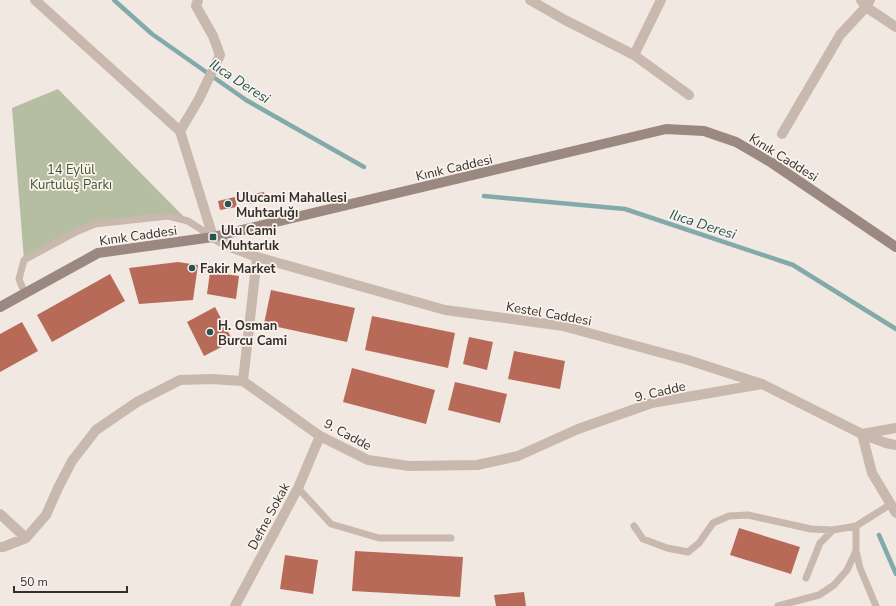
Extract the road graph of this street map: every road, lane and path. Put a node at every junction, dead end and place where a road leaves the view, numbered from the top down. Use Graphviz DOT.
graph roads {
  1 [pos="35,0"];
  2 [pos="198,0"];
  3 [pos="530,0"];
  4 [pos="661,0"];
  5 [pos="866,2"];
  6 [pos="896,27"];
  7 [pos="634,55"];
  8 [pos="689,95"];
  9 [pos="180,131"];
  10 [pos="782,134"];
  11 [pos="213,238"];
  12 [pos="896,247"];
  13 [pos="257,257"];
  14 [pos="25,294"];
  15 [pos="0,307"];
  16 [pos="243,380"];
  17 [pos="762,384"];
  18 [pos="896,428"];
  19 [pos="862,434"];
  20 [pos="320,436"];
  21 [pos="896,445"];
  22 [pos="298,488"];
  23 [pos="891,504"];
  24 [pos="896,513"];
  25 [pos="0,514"];
  26 [pos="634,526"];
  27 [pos="856,526"];
  28 [pos="833,530"];
  29 [pos="26,538"];
  30 [pos="451,538"];
  31 [pos="0,547"];
  32 [pos="856,551"];
  33 [pos="806,578"];
  34 [pos="237,606"];
  35 [pos="778,606"];
  36 [pos="876,606"];
  1 -- 9 [label="street"];
  2 -- 9 [label="street"];
  3 -- 7 [label="street"];
  4 -- 7 [label="street"];
  5 -- 6 [label="street"];
  5 -- 10 [label="street"];
  7 -- 8 [label="street"];
  9 -- 11 [label="street"];
  11 -- 12 [label="main road, Kınık Caddesi"];
  11 -- 13 [label="street, Kestel Caddesi"];
  11 -- 14 [label="main road, Kınık Caddesi"];
  11 -- 14 [label="lane"];
  13 -- 16 [label="street"];
  13 -- 17 [label="street, Kestel Caddesi"];
  14 -- 15 [label="main road, Kınık Caddesi"];
  16 -- 20 [label="street, 9. Cadde"];
  16 -- 29 [label="street"];
  17 -- 19 [label="street, Kestel Caddesi"];
  17 -- 20 [label="street, 9. Cadde"];
  18 -- 19 [label="street"];
  19 -- 21 [label="street, Kestel Caddesi"];
  19 -- 23 [label="street"];
  20 -- 22 [label="street, Defne Sokak"];
  22 -- 30 [label="lane"];
  22 -- 34 [label="street, Defne Sokak"];
  23 -- 24 [label="street"];
  23 -- 27 [label="lane"];
  25 -- 29 [label="street"];
  26 -- 28 [label="lane"];
  27 -- 28 [label="lane"];
  27 -- 32 [label="lane"];
  28 -- 33 [label="lane"];
  29 -- 31 [label="street"];
  32 -- 35 [label="lane"];
  32 -- 36 [label="lane"];
}
